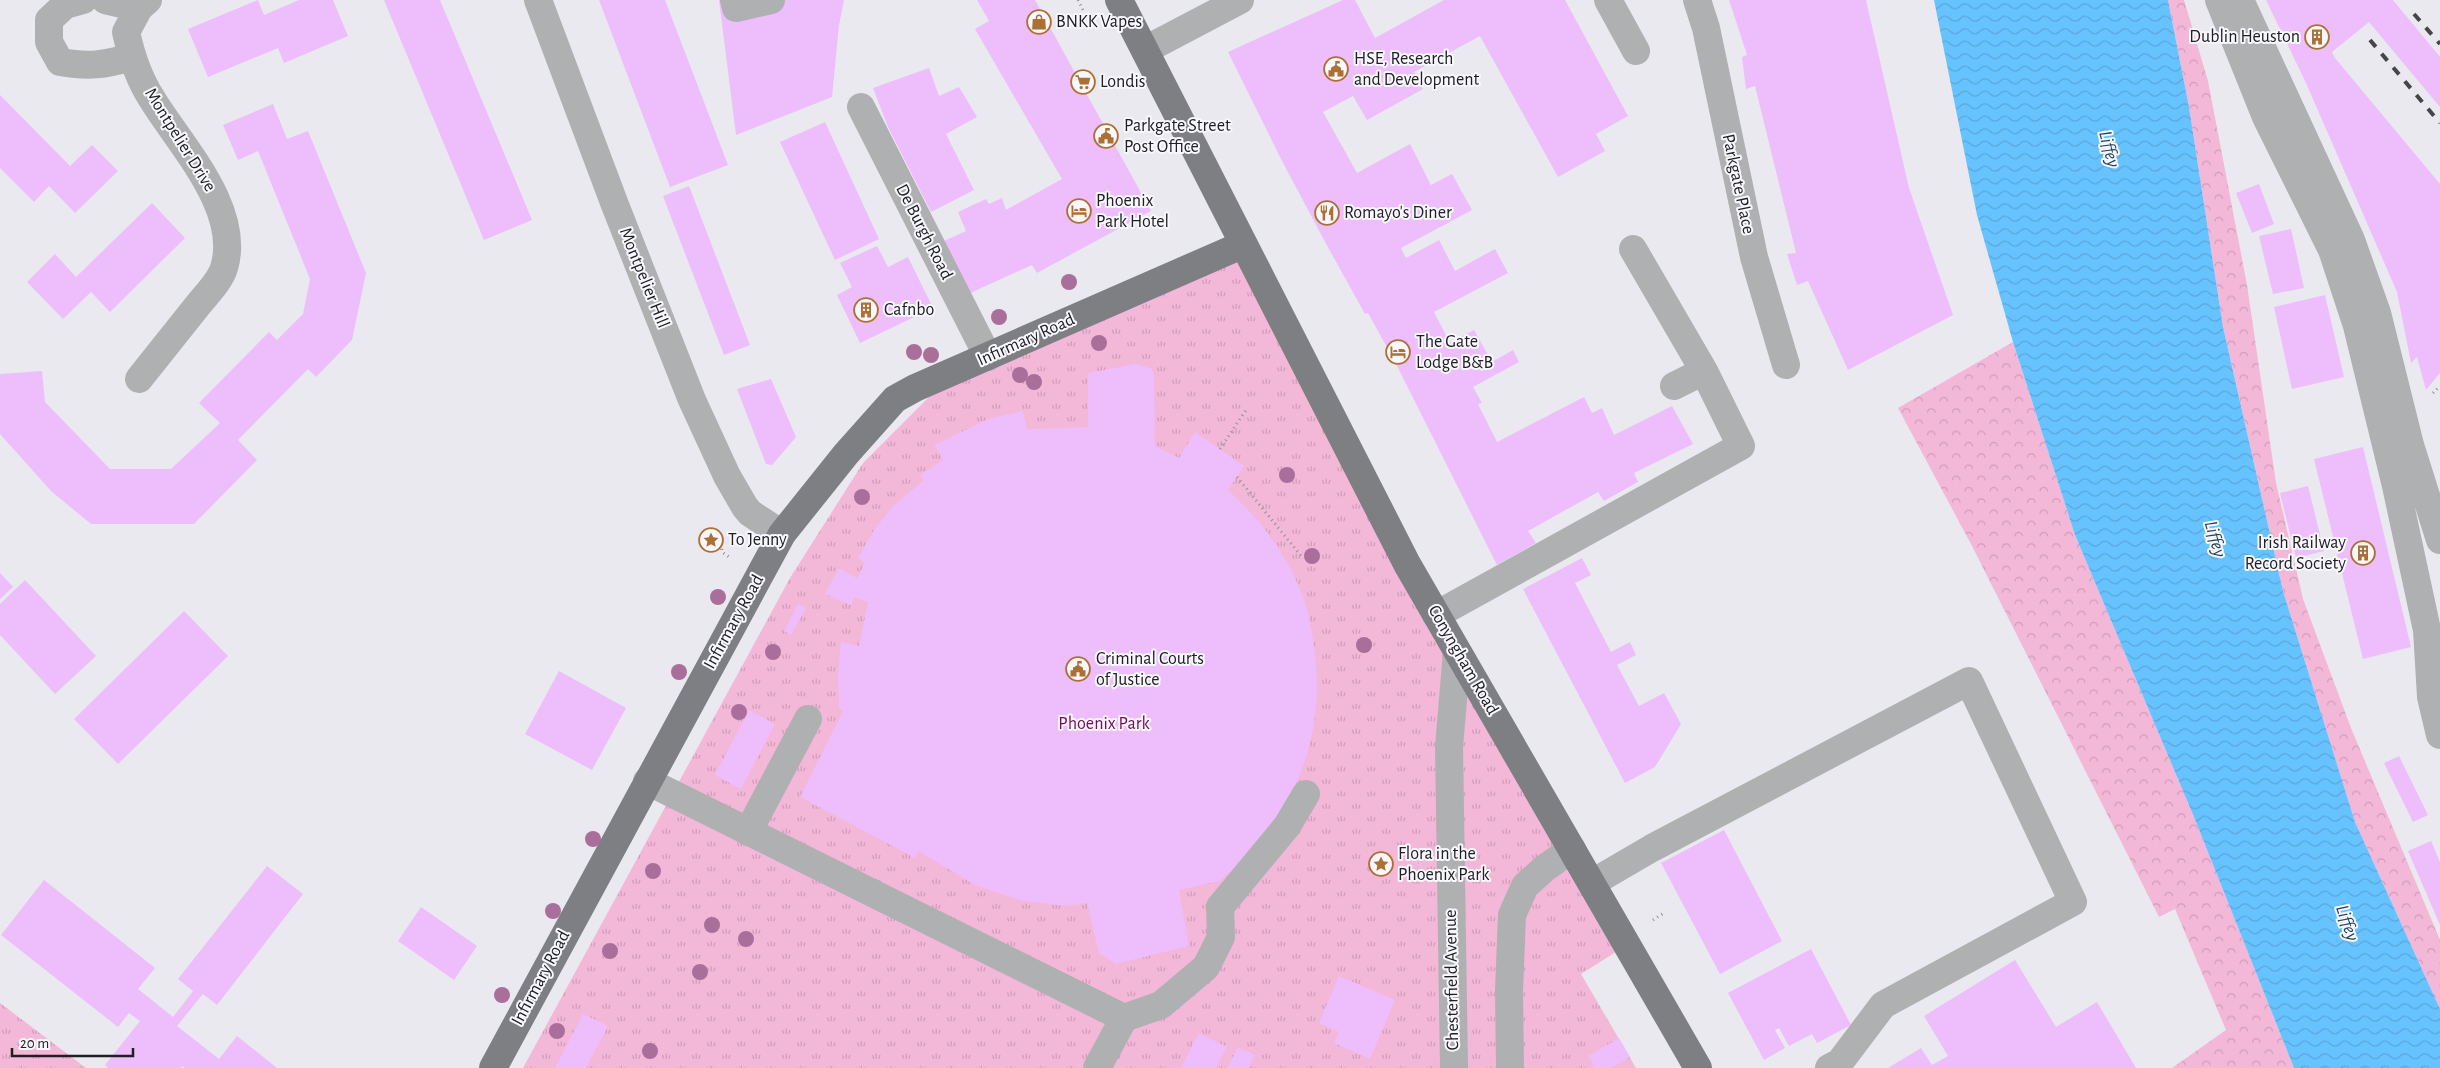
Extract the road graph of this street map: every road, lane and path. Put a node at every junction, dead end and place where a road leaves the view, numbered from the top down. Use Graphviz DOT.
graph roads {
  1 [pos="83,0"];
  2 [pos="105,0"];
  3 [pos="538,0"];
  4 [pos="734,0"];
  5 [pos="771,0"];
  6 [pos="1119,0"];
  7 [pos="1240,0"];
  8 [pos="1608,0"];
  9 [pos="1696,0"];
  10 [pos="2219,0"];
  11 [pos="2240,0"];
  12 [pos="144,4"];
  13 [pos="1145,50"];
  14 [pos="1636,51"];
  15 [pos="132,57"];
  16 [pos="861,106"];
  17 [pos="1242,245"];
  18 [pos="1633,249"];
  19 [pos="988,356"];
  20 [pos="1786,365"];
  21 [pos="1704,371"];
  22 [pos="139,380"];
  23 [pos="1674,386"];
  24 [pos="1246,410"];
  25 [pos="1220,450"];
  26 [pos="1237,477"];
  27 [pos="782,534"];
  28 [pos="2440,540"];
  29 [pos="1302,557"];
  30 [pos="1436,615"];
  31 [pos="1457,652"];
  32 [pos="808,719"];
  33 [pos="2440,735"];
  34 [pos="647,781"];
  35 [pos="1306,794"];
  36 [pos="748,832"];
  37 [pos="1572,849"];
  38 [pos="1592,883"];
  39 [pos="1664,913"];
  40 [pos="1656,918"];
  41 [pos="1124,1018"];
  42 [pos="493,1068"];
  43 [pos="1097,1068"];
  44 [pos="1454,1068"];
  45 [pos="1510,1068"];
  46 [pos="1698,1068"];
  47 [pos="1829,1068"];
  1 -- 15 [label="street"];
  2 -- 12 [label="street"];
  3 -- 27 [label="street, Montpelier Hill"];
  4 -- 5 [label="street"];
  6 -- 13 [label="main road, Conyngham Road"];
  7 -- 13 [label="street"];
  8 -- 14 [label="street"];
  9 -- 20 [label="street, Parkgate Place"];
  10 -- 33 [label="street"];
  11 -- 28 [label="street"];
  12 -- 15 [label="street, Montpelier Drive"];
  13 -- 17 [label="main road, Conyngham Road"];
  15 -- 22 [label="street, Montpelier Drive"];
  16 -- 19 [label="street, De Burgh Road"];
  17 -- 19 [label="main road, Infirmary Road"];
  17 -- 30 [label="main road, Conyngham Road"];
  18 -- 21 [label="street"];
  19 -- 27 [label="main road, Infirmary Road"];
  21 -- 23 [label="street"];
  21 -- 30 [label="street"];
  24 -- 25 [label="path"];
  26 -- 29 [label="path"];
  27 -- 34 [label="main road, Infirmary Road"];
  30 -- 31 [label="main road, Conyngham Road"];
  31 -- 37 [label="main road, Conyngham Road"];
  31 -- 44 [label="street, Chesterfield Avenue"];
  32 -- 36 [label="street"];
  34 -- 36 [label="street"];
  34 -- 42 [label="main road, Infirmary Road"];
  35 -- 41 [label="street"];
  36 -- 41 [label="street"];
  37 -- 38 [label="main road, Conyngham Road"];
  37 -- 45 [label="street"];
  38 -- 46 [label="main road, Conyngham Road"];
  38 -- 47 [label="street"];
  39 -- 40 [label="path"];
  41 -- 43 [label="street"];
}
